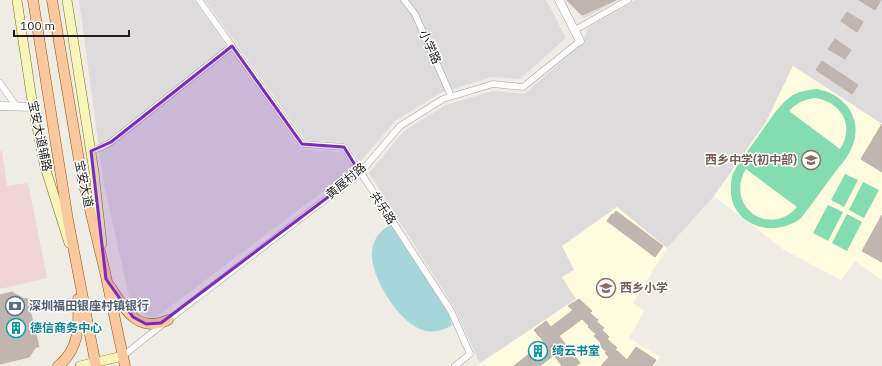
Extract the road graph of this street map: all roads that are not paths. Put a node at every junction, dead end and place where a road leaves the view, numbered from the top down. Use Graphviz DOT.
graph roads {
  1 [pos="17,0"];
  2 [pos="33,0"];
  3 [pos="52,0"];
  4 [pos="67,0"];
  5 [pos="199,0"];
  6 [pos="404,0"];
  7 [pos="559,0"];
  8 [pos="628,0"];
  9 [pos="575,30"];
  10 [pos="580,41"];
  11 [pos="232,46"];
  12 [pos="0,83"];
  13 [pos="451,96"];
  14 [pos="0,106"];
  15 [pos="17,107"];
  16 [pos="33,107"];
  17 [pos="91,151"];
  18 [pos="360,173"];
  19 [pos="77,269"];
  20 [pos="105,276"];
  21 [pos="168,320"];
  22 [pos="124,361"];
  23 [pos="96,364"];
  24 [pos="58,366"];
  25 [pos="80,366"];
  26 [pos="111,366"];
  27 [pos="455,366"];
  1 -- 16 [label="main road, 宝安大道辅路"];
  2 -- 19 [label="main road, 宝安大道"];
  3 -- 20 [label="main road, 宝安大道"];
  4 -- 17 [label="main road"];
  5 -- 11 [label="street, 共乐路"];
  6 -- 13 [label="street, 小学路"];
  7 -- 9 [label="street"];
  8 -- 9 [label="street"];
  9 -- 10 [label="street"];
  10 -- 13 [label="street, 黄屋村路"];
  11 -- 17 [label="street"];
  11 -- 18 [label="street, 共乐路"];
  12 -- 15 [label="street"];
  13 -- 18 [label="street, 黄屋村路"];
  14 -- 15 [label="street"];
  15 -- 16 [label="street"];
  16 -- 19 [label="main road, 宝安大道辅路"];
  17 -- 20 [label="main road"];
  18 -- 21 [label="street, 黄屋村路"];
  18 -- 27 [label="street, 共乐路"];
  19 -- 23 [label="main road, 宝安大道"];
  19 -- 24 [label="main road"];
  20 -- 21 [label="main road"];
  20 -- 22 [label="main road, 宝安大道"];
  21 -- 22 [label="street, 黄屋村路"];
  22 -- 23 [label="main road"];
  22 -- 26 [label="main road"];
  23 -- 25 [label="main road"];
}
